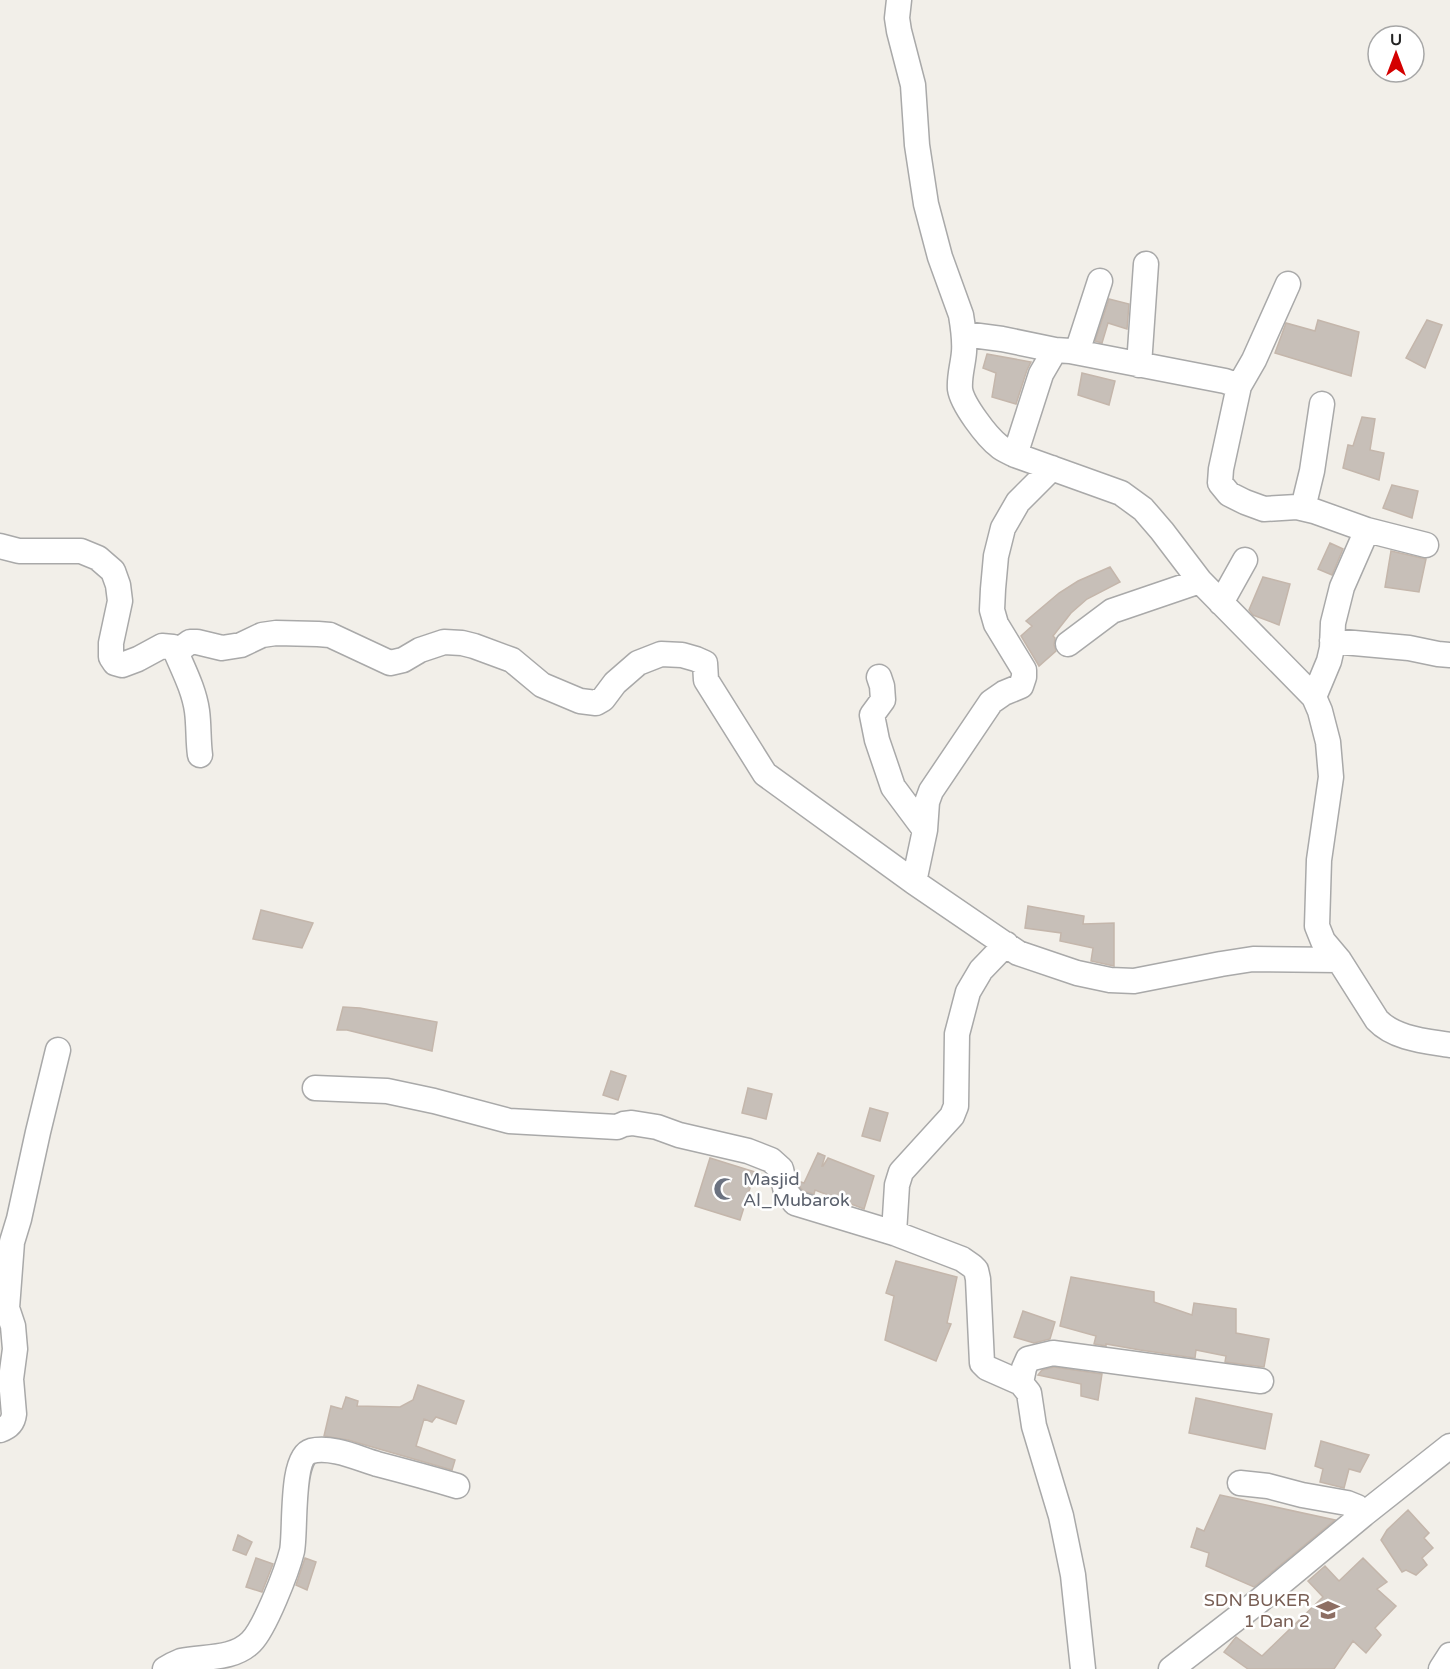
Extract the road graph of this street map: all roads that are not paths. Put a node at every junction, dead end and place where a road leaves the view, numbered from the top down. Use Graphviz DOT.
graph roads {
  1 [pos="899,0"];
  2 [pos="1146,264"];
  3 [pos="1100,281"];
  4 [pos="1288,284"];
  5 [pos="964,334"];
  6 [pos="1066,351"];
  7 [pos="1139,365"];
  8 [pos="1239,387"];
  9 [pos="1322,404"];
  10 [pos="1015,455"];
  11 [pos="1052,468"];
  12 [pos="1303,508"];
  13 [pos="1367,530"];
  14 [pos="1426,545"];
  15 [pos="0,546"];
  16 [pos="1245,560"];
  17 [pos="1200,581"];
  18 [pos="1221,603"];
  19 [pos="1332,641"];
  20 [pos="1068,644"];
  21 [pos="176,652"];
  22 [pos="1450,655"];
  23 [pos="879,677"];
  24 [pos="1314,697"];
  25 [pos="200,754"];
  26 [pos="925,830"];
  27 [pos="914,882"];
  28 [pos="1006,944"];
  29 [pos="1339,960"];
  30 [pos="1450,1045"];
  31 [pos="58,1050"];
  32 [pos="315,1088"];
  33 [pos="894,1233"];
  34 [pos="1261,1381"];
  35 [pos="1022,1383"];
  36 [pos="0,1430"];
  37 [pos="1450,1446"];
  38 [pos="1240,1483"];
  39 [pos="457,1486"];
  40 [pos="1364,1514"];
  41 [pos="1450,1655"];
  42 [pos="165,1669"];
  43 [pos="1083,1669"];
  44 [pos="1172,1669"];
  45 [pos="1441,1669"];
  1 -- 5 [label="street"];
  2 -- 7 [label="street"];
  3 -- 6 [label="street"];
  4 -- 8 [label="street"];
  5 -- 6 [label="street"];
  5 -- 10 [label="street"];
  6 -- 7 [label="street"];
  6 -- 10 [label="street"];
  7 -- 8 [label="street"];
  8 -- 12 [label="street"];
  9 -- 12 [label="street"];
  10 -- 11 [label="street"];
  11 -- 17 [label="street"];
  11 -- 26 [label="street"];
  12 -- 13 [label="street"];
  13 -- 14 [label="street"];
  13 -- 19 [label="street"];
  15 -- 21 [label="street"];
  16 -- 18 [label="street"];
  17 -- 18 [label="street"];
  17 -- 20 [label="street"];
  18 -- 24 [label="street"];
  19 -- 22 [label="street"];
  19 -- 24 [label="street"];
  21 -- 25 [label="street"];
  21 -- 27 [label="street"];
  23 -- 26 [label="street"];
  24 -- 29 [label="street"];
  26 -- 27 [label="street"];
  27 -- 28 [label="street"];
  28 -- 29 [label="street"];
  28 -- 33 [label="street"];
  29 -- 30 [label="street"];
  31 -- 36 [label="street"];
  32 -- 33 [label="street"];
  33 -- 35 [label="street"];
  34 -- 35 [label="street"];
  35 -- 43 [label="street"];
  37 -- 40 [label="street"];
  38 -- 40 [label="street"];
  39 -- 42 [label="street"];
  40 -- 44 [label="street"];
  41 -- 45 [label="street"];
}
